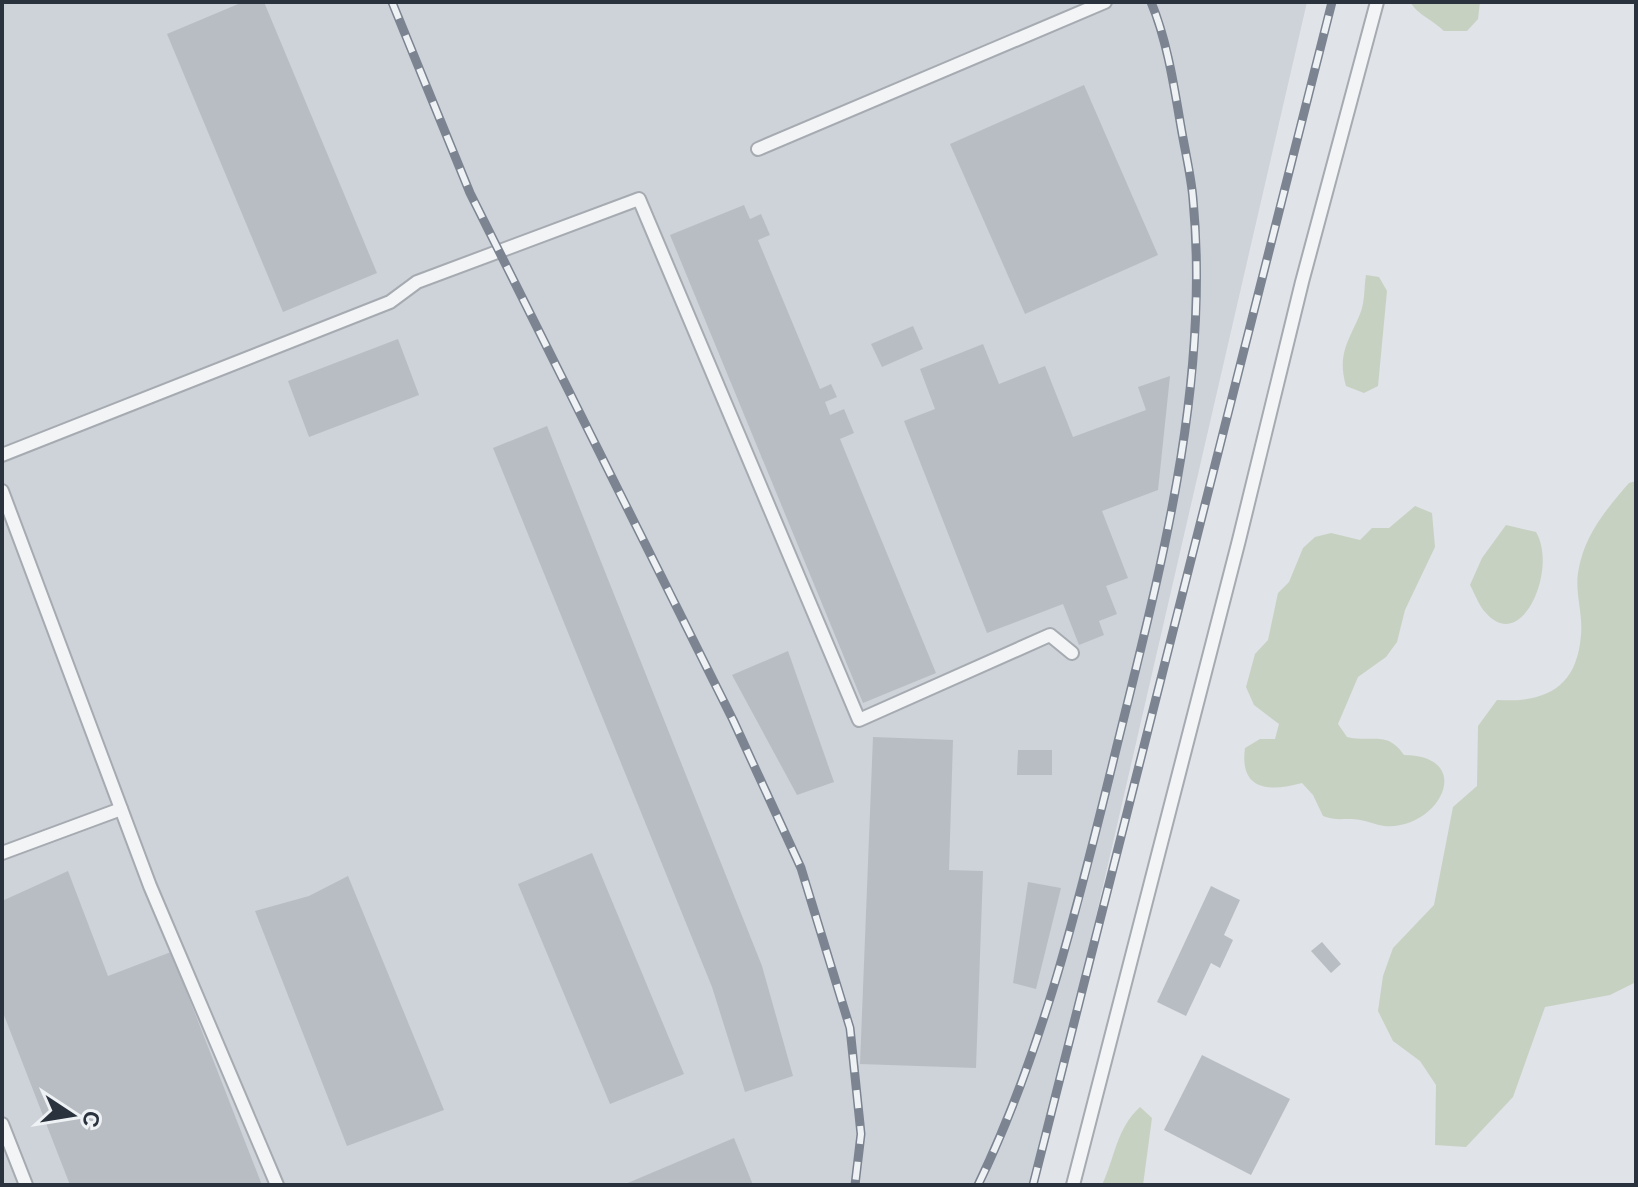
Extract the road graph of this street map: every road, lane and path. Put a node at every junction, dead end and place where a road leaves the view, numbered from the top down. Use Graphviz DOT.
graph roads {
  1 [pos="1105,2"];
  2 [pos="1377,2"];
  3 [pos="758,149"];
  4 [pos="2,455"];
  5 [pos="2,491"];
  6 [pos="1072,653"];
  7 [pos="121,809"];
  8 [pos="2,853"];
  9 [pos="2,1124"];
  10 [pos="26,1185"];
  11 [pos="277,1185"];
  12 [pos="1073,1185"];
  1 -- 3 [label="lane"];
  2 -- 12 [label="lane"];
  4 -- 6 [label="lane"];
  5 -- 7 [label="lane"];
  7 -- 8 [label="lane"];
  7 -- 11 [label="lane"];
  9 -- 10 [label="lane"];
}
